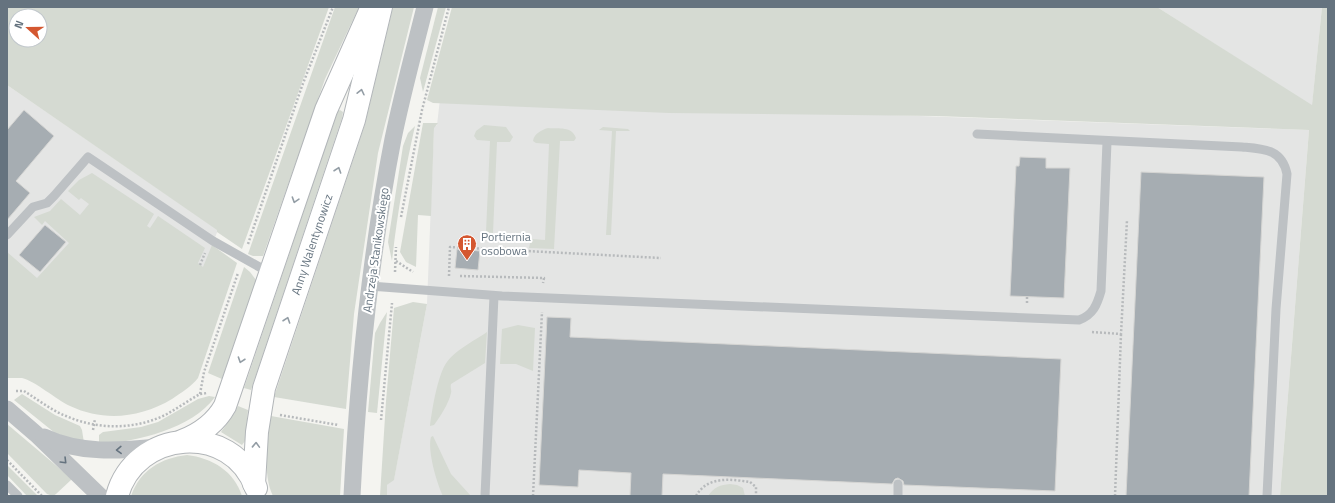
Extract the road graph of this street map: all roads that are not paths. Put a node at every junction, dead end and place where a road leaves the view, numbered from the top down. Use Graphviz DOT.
graph roads {
  1 [pos="372,7"];
  2 [pos="381,7"];
  3 [pos="425,7"];
  4 [pos="977,134"];
  5 [pos="1107,142"];
  6 [pos="7,236"];
  7 [pos="270,274"];
  8 [pos="370,286"];
  9 [pos="494,296"];
  10 [pos="7,409"];
  11 [pos="36,434"];
  12 [pos="182,441"];
  13 [pos="158,447"];
  14 [pos="898,484"];
  15 [pos="7,485"];
  16 [pos="256,490"];
  17 [pos="18,496"];
  18 [pos="100,496"];
  19 [pos="117,496"];
  20 [pos="352,496"];
  21 [pos="485,496"];
  22 [pos="898,496"];
  23 [pos="1267,496"];
  1 -- 7 [label="main road, one-way"];
  16 -- 2 [label="main road, Anny Walentynowicz, one-way"];
  3 -- 8 [label="street, Andrzeja Stanikowskiego"];
  4 -- 5 [label="lane"];
  5 -- 9 [label="lane"];
  5 -- 23 [label="lane"];
  6 -- 7 [label="lane"];
  7 -- 12 [label="main road, one-way"];
  8 -- 9 [label="lane"];
  8 -- 20 [label="street, Andrzeja Stanikowskiego"];
  9 -- 21 [label="lane"];
  10 -- 11 [label="street"];
  13 -- 11 [label="street, one-way"];
  11 -- 18 [label="street, one-way"];
  12 -- 13 [label="main road"];
  12 -- 16 [label="main road"];
  13 -- 19 [label="main road"];
  14 -- 22 [label="lane"];
  15 -- 17 [label="lane"];
}
